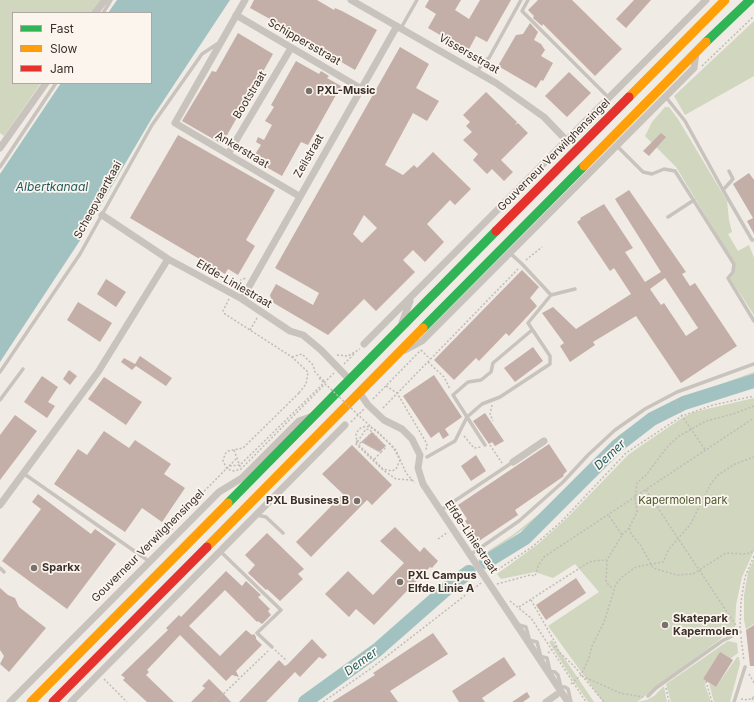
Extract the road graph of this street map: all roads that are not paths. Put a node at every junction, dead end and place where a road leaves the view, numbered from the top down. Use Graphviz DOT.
graph roads {
  1 [pos="105,0"];
  2 [pos="111,0"];
  3 [pos="245,0"];
  4 [pos="351,0"];
  5 [pos="418,0"];
  6 [pos="520,0"];
  7 [pos="528,0"];
  8 [pos="706,0"];
  9 [pos="725,0"];
  10 [pos="750,0"];
  11 [pos="96,12"];
  12 [pos="104,12"];
  13 [pos="236,15"];
  14 [pos="399,27"];
  15 [pos="219,44"];
  16 [pos="290,48"];
  17 [pos="697,51"];
  18 [pos="477,72"];
  19 [pos="45,84"];
  20 [pos="55,84"];
  21 [pos="360,88"];
  22 [pos="665,96"];
  23 [pos="609,98"];
  24 [pos="175,123"];
  25 [pos="567,141"];
  26 [pos="616,145"];
  27 [pos="0,148"];
  28 [pos="228,154"];
  29 [pos="0,167"];
  30 [pos="728,171"];
  31 [pos="723,190"];
  32 [pos="299,196"];
  33 [pos="694,200"];
  34 [pos="102,215"];
  35 [pos="668,217"];
  36 [pos="754,240"];
  37 [pos="503,247"];
  38 [pos="510,253"];
  39 [pos="168,259"];
  40 [pos="575,289"];
  41 [pos="551,295"];
  42 [pos="242,299"];
  43 [pos="411,299"];
  44 [pos="754,321"];
  45 [pos="400,328"];
  46 [pos="532,330"];
  47 [pos="364,344"];
  48 [pos="395,356"];
  49 [pos="754,364"];
  50 [pos="23,369"];
  51 [pos="0,372"];
  52 [pos="349,379"];
  53 [pos="359,392"];
  54 [pos="0,400"];
  55 [pos="311,417"];
  56 [pos="467,417"];
  57 [pos="345,424"];
  58 [pos="544,441"];
  59 [pos="485,445"];
  60 [pos="427,457"];
  61 [pos="512,462"];
  62 [pos="24,473"];
  63 [pos="0,505"];
  64 [pos="441,510"];
  65 [pos="256,515"];
  66 [pos="226,527"];
  67 [pos="283,533"];
  68 [pos="222,549"];
  69 [pos="470,555"];
  70 [pos="150,562"];
  71 [pos="0,568"];
  72 [pos="4,572"];
  73 [pos="740,632"];
  74 [pos="272,647"];
  75 [pos="745,667"];
  76 [pos="559,691"];
  77 [pos="648,696"];
  78 [pos="734,700"];
  79 [pos="10,702"];
  80 [pos="31,702"];
  81 [pos="53,702"];
  82 [pos="71,702"];
  83 [pos="546,702"];
  84 [pos="568,702"];
  85 [pos="571,702"];
  1 -- 11 [label="street"];
  2 -- 12 [label="lane"];
  3 -- 13 [label="street, Scheepvaartkaai"];
  4 -- 14 [label="street, Vissersstraat"];
  5 -- 14 [label="lane"];
  6 -- 18 [label="lane"];
  7 -- 23 [label="lane"];
  8 -- 23 [label="street, Gouverneur Verwilghensingel"];
  9 -- 45 [label="highway, Gouverneur Verwilghensingel"];
  10 -- 17 [label="highway"];
  13 -- 15 [label="street, Scheepvaartkaai"];
  13 -- 16 [label="street, Schippersstraat"];
  14 -- 18 [label="street, Vissersstraat"];
  14 -- 21 [label="street, Zeilstraat"];
  15 -- 24 [label="street, Scheepvaartkaai"];
  15 -- 34 [label="lane, Scheepvaartkaai"];
  16 -- 21 [label="street, Schippersstraat"];
  16 -- 28 [label="street, Bootstraat"];
  17 -- 22 [label="street"];
  17 -- 37 [label="highway"];
  18 -- 25 [label="street, Vissersstraat"];
  19 -- 27 [label="street"];
  20 -- 29 [label="lane"];
  21 -- 32 [label="street, Zeilstraat"];
  22 -- 26 [label="street"];
  22 -- 31 [label="lane"];
  23 -- 25 [label="street, Gouverneur Verwilghensingel"];
  24 -- 28 [label="street, Ankerstraat"];
  25 -- 43 [label="street, Gouverneur Verwilghensingel"];
  26 -- 33 [label="lane"];
  26 -- 38 [label="street"];
  28 -- 32 [label="street, Ankerstraat"];
  30 -- 31 [label="lane"];
  31 -- 36 [label="lane"];
  32 -- 42 [label="street, Zeilstraat"];
  33 -- 35 [label="lane"];
  33 -- 44 [label="lane"];
  34 -- 39 [label="street, Elfde-Liniestraat"];
  34 -- 51 [label="lane, Scheepvaartkaai"];
  37 -- 38 [label="lane"];
  37 -- 48 [label="highway"];
  38 -- 41 [label="lane"];
  38 -- 48 [label="street"];
  39 -- 42 [label="street, Elfde-Liniestraat"];
  39 -- 62 [label="street"];
  40 -- 41 [label="lane"];
  41 -- 46 [label="lane"];
  42 -- 52 [label="street, Elfde-Liniestraat"];
  43 -- 45 [label="street, Gouverneur Verwilghensingel"];
  43 -- 47 [label="street, Gouverneur Verwilghensingel"];
  45 -- 52 [label="highway, Gouverneur Verwilghensingel"];
  46 -- 56 [label="lane"];
  46 -- 56 [label="lane"];
  48 -- 53 [label="highway"];
  49 -- 69 [label="lane"];
  50 -- 54 [label="lane"];
  52 -- 53 [label="highway"];
  52 -- 55 [label="highway, Gouverneur Verwilghensingel"];
  53 -- 64 [label="street, Elfde-Liniestraat"];
  53 -- 66 [label="highway"];
  55 -- 70 [label="street, Gouverneur Verwilghensingel"];
  55 -- 80 [label="highway, Gouverneur Verwilghensingel"];
  56 -- 59 [label="lane"];
  56 -- 60 [label="lane"];
  57 -- 65 [label="street"];
  58 -- 61 [label="street"];
  61 -- 64 [label="lane"];
  62 -- 63 [label="street"];
  62 -- 70 [label="lane"];
  64 -- 69 [label="street, Elfde-Liniestraat"];
  65 -- 67 [label="lane"];
  65 -- 68 [label="street"];
  66 -- 68 [label="street"];
  66 -- 81 [label="highway"];
  68 -- 74 [label="lane"];
  68 -- 82 [label="street"];
  69 -- 76 [label="street, Elfde-Liniestraat"];
  70 -- 79 [label="street, Gouverneur Verwilghensingel"];
  71 -- 72 [label="lane"];
  73 -- 77 [label="lane"];
  75 -- 78 [label="lane"];
  76 -- 83 [label="street"];
  76 -- 84 [label="street, Elfde-Liniestraat"];
  76 -- 85 [label="lane"];
}
